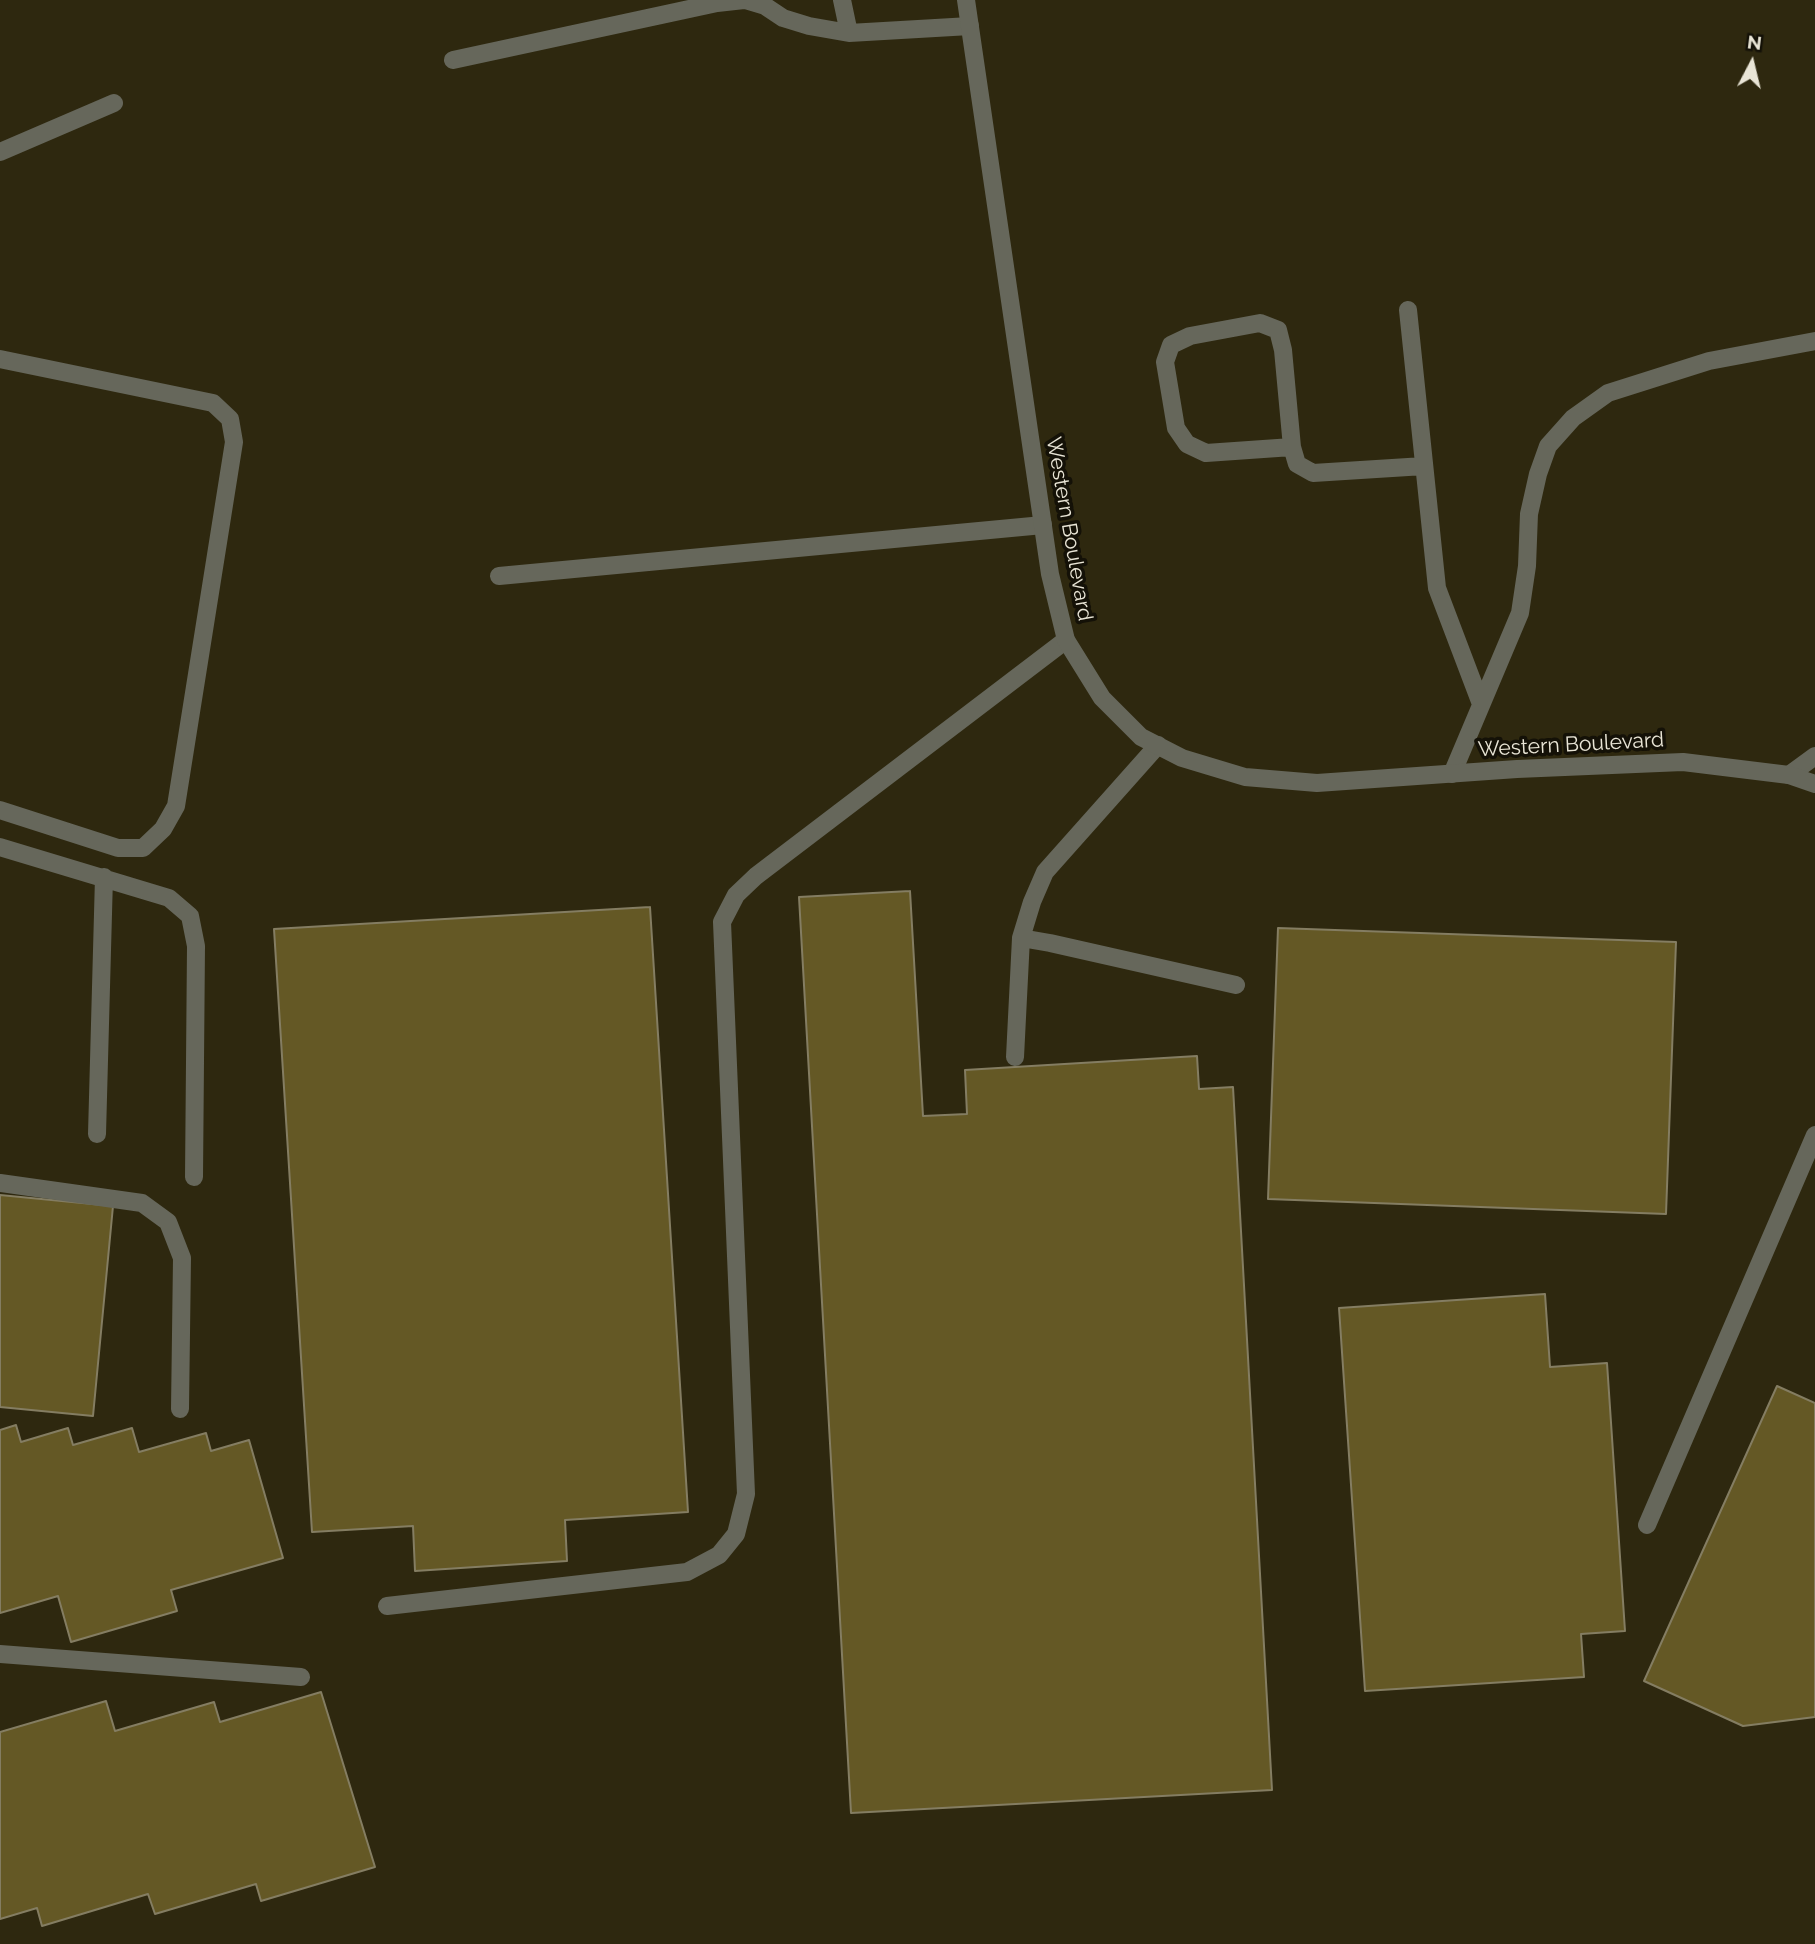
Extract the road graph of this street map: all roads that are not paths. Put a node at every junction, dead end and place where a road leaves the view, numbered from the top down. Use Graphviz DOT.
graph roads {
  1 [pos="744,0"];
  2 [pos="842,0"];
  3 [pos="966,0"];
  4 [pos="970,26"];
  5 [pos="849,33"];
  6 [pos="453,60"];
  7 [pos="114,103"];
  8 [pos="0,152"];
  9 [pos="1408,310"];
  10 [pos="1815,341"];
  11 [pos="0,359"];
  12 [pos="1292,447"];
  13 [pos="1424,466"];
  14 [pos="1043,526"];
  15 [pos="499,576"];
  16 [pos="1066,640"];
  17 [pos="1481,704"];
  18 [pos="1158,745"];
  19 [pos="1815,756"];
  20 [pos="1452,774"];
  21 [pos="1789,775"];
  22 [pos="1815,784"];
  23 [pos="0,810"];
  24 [pos="0,847"];
  25 [pos="104,877"];
  26 [pos="1021,939"];
  27 [pos="1236,985"];
  28 [pos="1015,1057"];
  29 [pos="97,1134"];
  30 [pos="1815,1135"];
  31 [pos="194,1177"];
  32 [pos="0,1183"];
  33 [pos="180,1409"];
  34 [pos="1647,1525"];
  35 [pos="387,1606"];
  36 [pos="0,1654"];
  37 [pos="301,1677"];
  1 -- 5 [label="street"];
  1 -- 6 [label="street"];
  2 -- 5 [label="street"];
  3 -- 4 [label="street, Western Boulevard"];
  4 -- 5 [label="street"];
  4 -- 14 [label="street, Western Boulevard"];
  7 -- 8 [label="street"];
  9 -- 13 [label="street"];
  10 -- 17 [label="street"];
  11 -- 23 [label="street"];
  12 -- 12 [label="street"];
  12 -- 13 [label="street"];
  13 -- 17 [label="street"];
  14 -- 15 [label="street"];
  14 -- 16 [label="street, Western Boulevard"];
  16 -- 18 [label="street, Western Boulevard"];
  16 -- 35 [label="street"];
  17 -- 20 [label="street"];
  18 -- 20 [label="street, Western Boulevard"];
  18 -- 26 [label="street"];
  19 -- 21 [label="street"];
  20 -- 21 [label="street, Western Boulevard"];
  21 -- 22 [label="street, Western Boulevard"];
  24 -- 25 [label="street"];
  25 -- 29 [label="street"];
  25 -- 31 [label="street"];
  26 -- 27 [label="street"];
  26 -- 28 [label="street"];
  30 -- 34 [label="street"];
  32 -- 33 [label="street"];
  36 -- 37 [label="street"];
}
